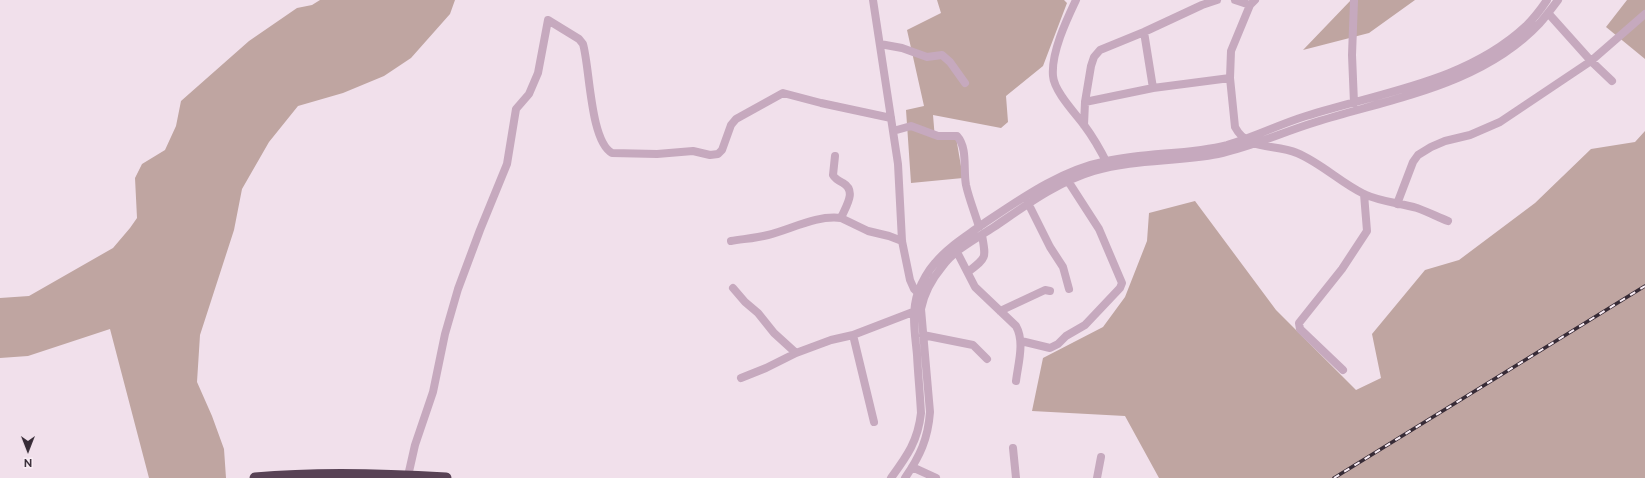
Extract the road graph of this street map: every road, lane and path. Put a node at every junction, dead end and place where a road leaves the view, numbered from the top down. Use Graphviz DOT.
graph roads {
  1 [pos="873,0"];
  2 [pos="1076,0"];
  3 [pos="1217,0"];
  4 [pos="1235,0"];
  5 [pos="1547,0"];
  6 [pos="1558,0"];
  7 [pos="1354,1"];
  8 [pos="1252,2"];
  9 [pos="1548,13"];
  10 [pos="1645,14"];
  11 [pos="1144,32"];
  12 [pos="880,44"];
  13 [pos="1591,61"];
  14 [pos="1230,78"];
  15 [pos="1612,81"];
  16 [pos="966,83"];
  17 [pos="1153,88"];
  18 [pos="1085,102"];
  19 [pos="1354,103"];
  20 [pos="891,118"];
  21 [pos="1084,125"];
  22 [pos="893,131"];
  23 [pos="1243,139"];
  24 [pos="1254,144"];
  25 [pos="835,156"];
  26 [pos="1107,164"];
  27 [pos="1068,181"];
  28 [pos="1364,194"];
  29 [pos="1028,203"];
  30 [pos="1397,204"];
  31 [pos="842,218"];
  32 [pos="1448,221"];
  33 [pos="981,231"];
  34 [pos="731,240"];
  35 [pos="902,241"];
  36 [pos="956,252"];
  37 [pos="968,272"];
  38 [pos="733,288"];
  39 [pos="1069,289"];
  40 [pos="1050,291"];
  41 [pos="920,295"];
  42 [pos="917,311"];
  43 [pos="1000,311"];
  44 [pos="853,335"];
  45 [pos="922,335"];
  46 [pos="1021,341"];
  47 [pos="796,353"];
  48 [pos="986,359"];
  49 [pos="1343,370"];
  50 [pos="741,378"];
  51 [pos="1016,382"];
  52 [pos="874,422"];
  53 [pos="1013,448"];
  54 [pos="1101,457"];
  55 [pos="912,467"];
  56 [pos="408,476"];
  57 [pos="255,478"];
  58 [pos="446,478"];
  59 [pos="891,478"];
  60 [pos="905,478"];
  61 [pos="936,478"];
  62 [pos="1016,478"];
  63 [pos="1098,478"];
  1 -- 12 [label="street"];
  2 -- 21 [label="street"];
  3 -- 11 [label="street"];
  4 -- 8 [label="street"];
  5 -- 19 [label="street"];
  6 -- 9 [label="street"];
  7 -- 19 [label="street"];
  8 -- 14 [label="street"];
  9 -- 13 [label="street"];
  9 -- 24 [label="street"];
  10 -- 13 [label="street"];
  11 -- 17 [label="street"];
  11 -- 18 [label="street"];
  12 -- 16 [label="street"];
  12 -- 20 [label="street"];
  13 -- 15 [label="street"];
  13 -- 30 [label="street"];
  14 -- 17 [label="street"];
  14 -- 23 [label="street"];
  17 -- 18 [label="street"];
  18 -- 21 [label="street"];
  19 -- 23 [label="street"];
  20 -- 22 [label="street"];
  20 -- 56 [label="street"];
  21 -- 26 [label="street"];
  22 -- 33 [label="street"];
  22 -- 35 [label="street"];
  23 -- 24 [label="street"];
  23 -- 26 [label="street"];
  24 -- 26 [label="street"];
  24 -- 28 [label="street"];
  25 -- 31 [label="street"];
  26 -- 27 [label="street"];
  26 -- 33 [label="street"];
  27 -- 29 [label="street"];
  27 -- 46 [label="street"];
  28 -- 30 [label="street"];
  28 -- 49 [label="street"];
  29 -- 33 [label="street"];
  29 -- 39 [label="street"];
  30 -- 32 [label="street"];
  31 -- 34 [label="street"];
  31 -- 35 [label="street"];
  33 -- 36 [label="street"];
  33 -- 37 [label="street"];
  33 -- 41 [label="street"];
  35 -- 41 [label="street"];
  36 -- 37 [label="street"];
  36 -- 41 [label="street"];
  37 -- 43 [label="street"];
  38 -- 47 [label="street"];
  40 -- 43 [label="street"];
  41 -- 42 [label="street"];
  42 -- 44 [label="street"];
  42 -- 45 [label="street"];
  42 -- 59 [label="street"];
  43 -- 46 [label="street"];
  44 -- 47 [label="street"];
  44 -- 52 [label="street"];
  45 -- 48 [label="street"];
  45 -- 55 [label="street"];
  46 -- 51 [label="street"];
  47 -- 50 [label="street"];
  53 -- 62 [label="street"];
  54 -- 63 [label="street"];
  55 -- 60 [label="street"];
  55 -- 61 [label="street"];
  56 -- 57 [label="highway"];
  56 -- 58 [label="highway"];
}
